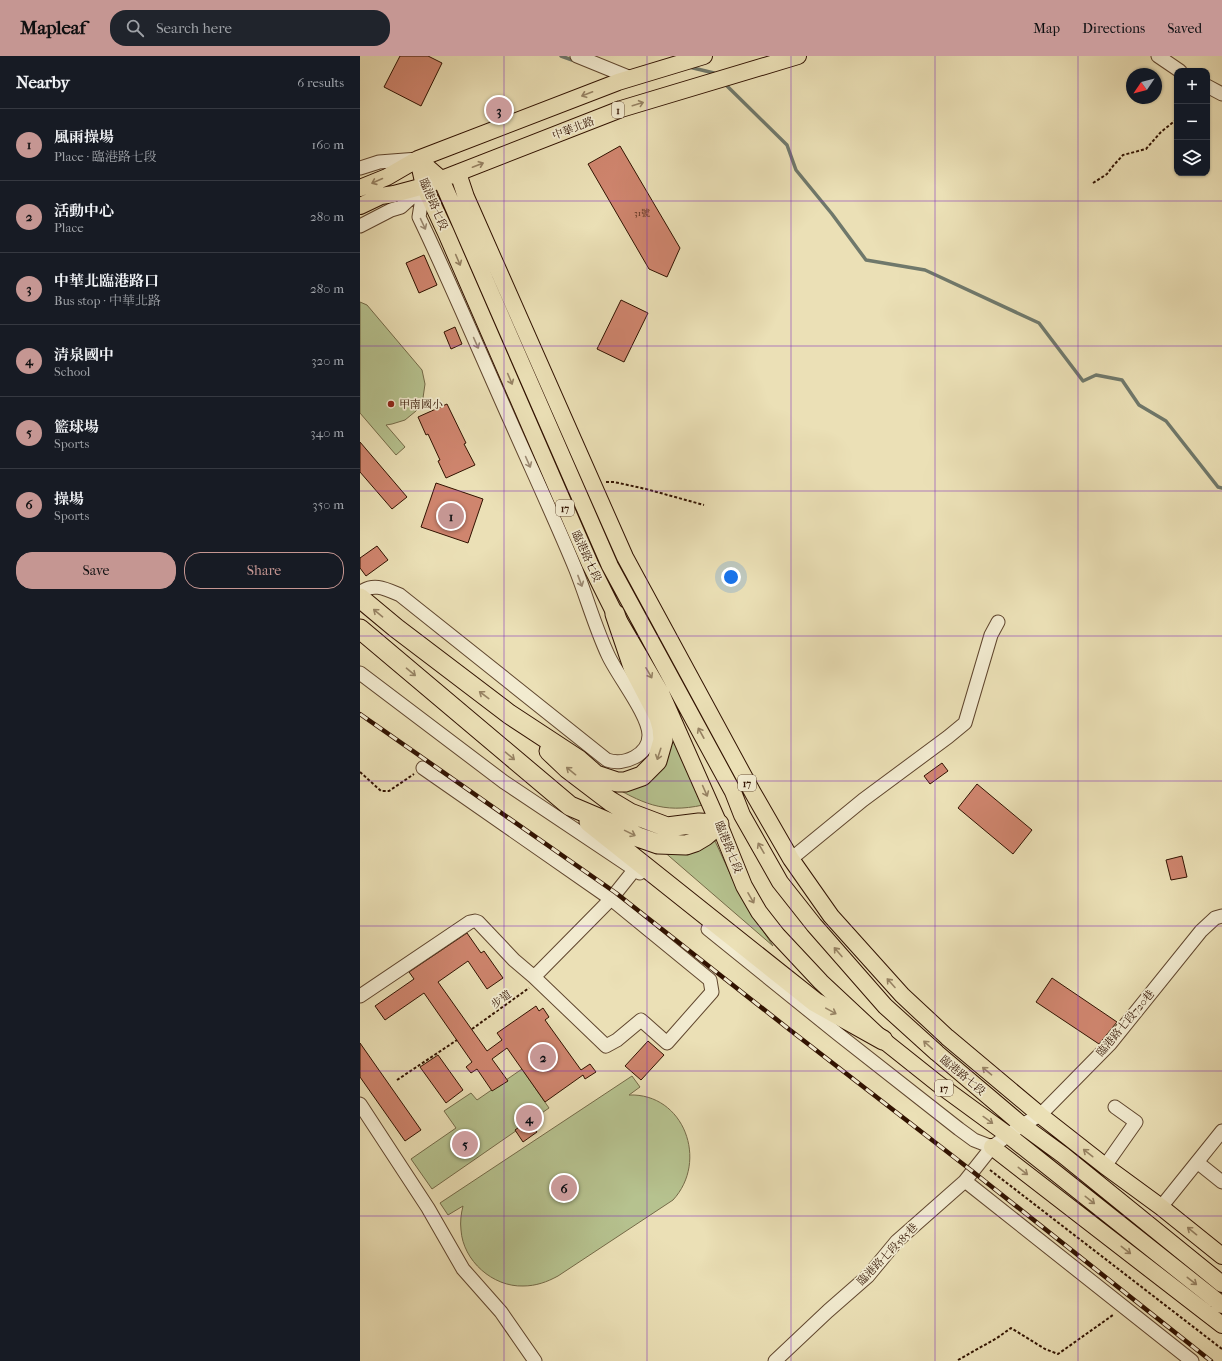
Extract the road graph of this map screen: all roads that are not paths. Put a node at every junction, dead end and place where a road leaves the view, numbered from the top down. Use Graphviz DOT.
graph roads {
  1 [pos="704,56"];
  2 [pos="798,56"];
  3 [pos="1158,56"];
  4 [pos="585,58"];
  5 [pos="1176,68"];
  6 [pos="630,78"];
  7 [pos="1210,88"];
  8 [pos="1222,94"];
  9 [pos="418,159"];
  10 [pos="360,168"];
  11 [pos="458,173"];
  12 [pos="441,179"];
  13 [pos="424,186"];
  14 [pos="360,188"];
  15 [pos="360,206"];
  16 [pos="360,226"];
  17 [pos="625,557"];
  18 [pos="610,566"];
  19 [pos="360,593"];
  20 [pos="360,598"];
  21 [pos="615,614"];
  22 [pos="998,622"];
  23 [pos="360,629"];
  24 [pos="360,673"];
  25 [pos="509,714"];
  26 [pos="423,768"];
  27 [pos="570,806"];
  28 [pos="742,815"];
  29 [pos="719,824"];
  30 [pos="791,859"];
  31 [pos="635,869"];
  32 [pos="611,899"];
  33 [pos="1222,916"];
  34 [pos="534,977"];
  35 [pos="360,996"];
  36 [pos="884,1040"];
  37 [pos="360,1104"];
  38 [pos="1115,1107"];
  39 [pos="1040,1115"];
  40 [pos="1022,1125"];
  41 [pos="1222,1130"];
  42 [pos="1008,1135"];
  43 [pos="992,1147"];
  44 [pos="1197,1162"];
  45 [pos="1105,1166"];
  46 [pos="965,1182"];
  47 [pos="1222,1182"];
  48 [pos="1161,1207"];
  49 [pos="1222,1256"];
  50 [pos="1222,1284"];
  51 [pos="1222,1305"];
  52 [pos="1222,1325"];
  53 [pos="535,1361"];
  54 [pos="775,1361"];
  55 [pos="1192,1361"];
  1 -- 6 [label="main road"];
  11 -- 2 [label="main road, 中華北路 / 1, one-way"];
  3 -- 5 [label="street"];
  4 -- 6 [label="street"];
  6 -- 9 [label="main road, one-way"];
  7 -- 8 [label="street"];
  9 -- 10 [label="street"];
  9 -- 12 [label="main road, 臨港路七段 / 17"];
  9 -- 13 [label="main road, 臨港路七段 / 17"];
  9 -- 14 [label="main road, one-way"];
  11 -- 12 [label="main road, 中華北路 / 1"];
  11 -- 17 [label="main road, 臨港路七段 / 17"];
  12 -- 13 [label="main road, 中華北路 / 1"];
  12 -- 18 [label="main road, 臨港路七段 / 17"];
  13 -- 15 [label="main road, 1"];
  13 -- 16 [label="street, 中華北路"];
  13 -- 19 [label="street, one-way"];
  13 -- 21 [label="main road, 臨港路七段 / 17, one-way"];
  17 -- 18 [label="main road"];
  17 -- 30 [label="main road, 臨港路七段 / 17"];
  28 -- 18 [label="main road, 臨港路七段 / 17, one-way"];
  25 -- 20 [label="highway, one-way"];
  21 -- 25 [label="highway, one-way"];
  21 -- 29 [label="main road, 臨港路七段 / 17, one-way"];
  22 -- 30 [label="street"];
  23 -- 27 [label="highway, one-way"];
  24 -- 31 [label="street"];
  29 -- 25 [label="highway, one-way"];
  26 -- 32 [label="street"];
  27 -- 29 [label="highway, one-way"];
  27 -- 36 [label="highway, one-way"];
  28 -- 29 [label="main road"];
  40 -- 28 [label="main road, 臨港路七段 / 17, one-way"];
  29 -- 36 [label="main road, 臨港路七段 / 17, one-way"];
  39 -- 30 [label="main road, 臨港路七段 / 17, one-way"];
  31 -- 32 [label="street"];
  31 -- 43 [label="street"];
  32 -- 34 [label="street"];
  32 -- 34 [label="street"];
  33 -- 39 [label="street, 臨港路七段720巷"];
  34 -- 35 [label="street"];
  36 -- 42 [label="main road, 臨港路七段 / 17, one-way"];
  37 -- 53 [label="street"];
  38 -- 45 [label="street"];
  39 -- 40 [label="street, 臨港路七段720巷"];
  45 -- 39 [label="main road, 臨港路七段 / 17, one-way"];
  40 -- 42 [label="street, 臨港路七段720巷"];
  40 -- 50 [label="main road, 臨港路七段 / 17"];
  41 -- 44 [label="street"];
  42 -- 43 [label="street, 臨港路七段720巷"];
  42 -- 51 [label="main road, 臨港路七段 / 17, one-way"];
  43 -- 46 [label="street, 臨港路七段585巷"];
  43 -- 52 [label="main road, one-way"];
  44 -- 47 [label="street"];
  44 -- 48 [label="street"];
  45 -- 48 [label="main road, 臨港路七段 / 17"];
  46 -- 54 [label="street, 臨港路七段585巷"];
  46 -- 55 [label="street"];
  49 -- 48 [label="main road, 臨港路七段 / 17, one-way"];
}
